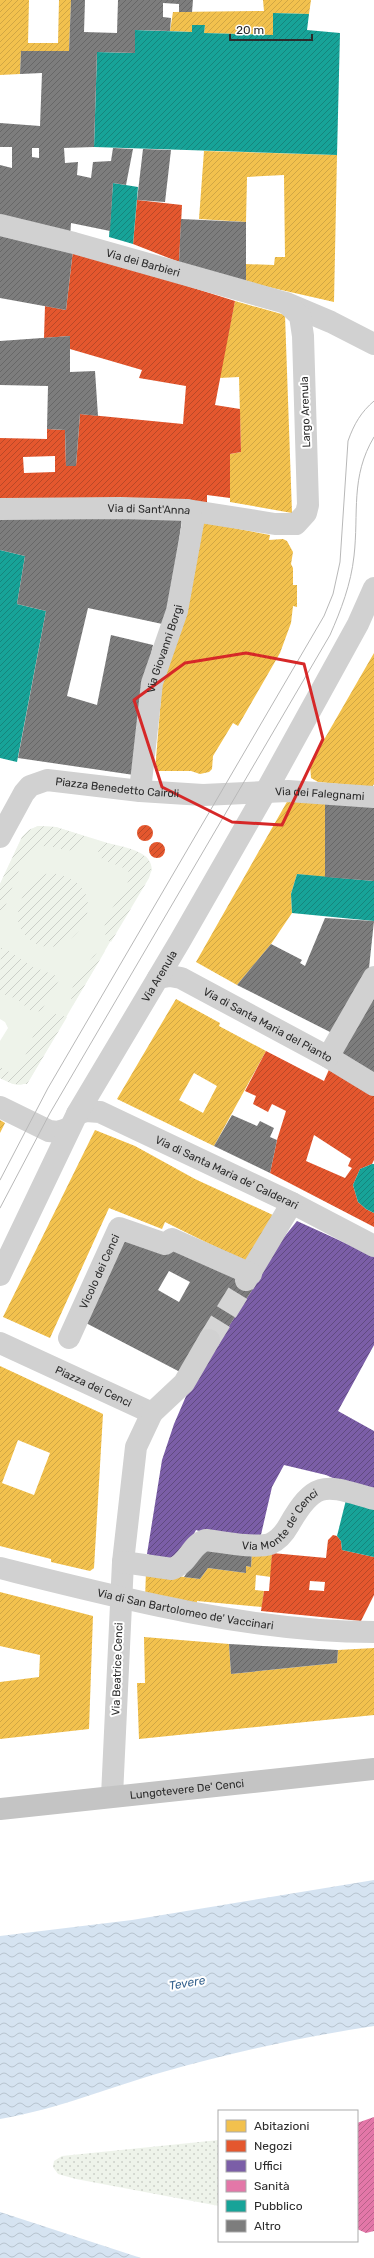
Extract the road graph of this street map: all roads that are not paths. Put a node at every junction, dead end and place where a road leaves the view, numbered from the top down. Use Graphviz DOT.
graph roads {
  1 [pos="0,225"];
  2 [pos="286,303"];
  3 [pos="374,344"];
  4 [pos="0,509"];
  5 [pos="187,510"];
  6 [pos="296,524"];
  7 [pos="374,588"];
  8 [pos="140,791"];
  9 [pos="266,791"];
  10 [pos="374,797"];
  11 [pos="0,837"];
  12 [pos="374,977"];
  13 [pos="158,978"];
  14 [pos="328,1057"];
  15 [pos="374,1085"];
  16 [pos="0,1107"];
  17 [pos="73,1121"];
  18 [pos="292,1203"];
  19 [pos="374,1246"];
  20 [pos="0,1275"];
  21 [pos="69,1338"];
  22 [pos="209,1340"];
  23 [pos="0,1343"];
  24 [pos="152,1413"];
  25 [pos="374,1499"];
  26 [pos="122,1562"];
  27 [pos="0,1568"];
  28 [pos="120,1598"];
  29 [pos="374,1632"];
  30 [pos="374,1768"];
  31 [pos="112,1796"];
  32 [pos="0,1808"];
  1 -- 2 [label="street, Via dei Barbieri"];
  2 -- 3 [label="street, Via dei Barbieri"];
  2 -- 6 [label="street, Largo Arenula"];
  4 -- 5 [label="street, Via di Sant'Anna"];
  5 -- 6 [label="street, Via di Sant'Anna"];
  5 -- 8 [label="street, Via Giovanni Borgi"];
  7 -- 9 [label="street, Via Arenula"];
  8 -- 9 [label="street, Piazza Benedetto Cairoli"];
  8 -- 11 [label="street, Piazza Benedetto Cairoli"];
  9 -- 10 [label="street, Via dei Falegnami"];
  9 -- 13 [label="street, Via Arenula"];
  12 -- 14 [label="street"];
  13 -- 14 [label="street, Via di Santa Maria del Pianto"];
  13 -- 17 [label="street, Via Arenula"];
  14 -- 15 [label="street, Via di Santa Maria del Pianto"];
  16 -- 17 [label="street"];
  17 -- 18 [label="street, Via di Santa Maria de' Calderari"];
  17 -- 20 [label="street, Via Arenula"];
  18 -- 19 [label="street, Via di Santa Maria de' Calderari"];
  18 -- 21 [label="street, Vicolo dei Cenci"];
  22 -- 24 [label="street"];
  23 -- 24 [label="street, Piazza dei Cenci"];
  24 -- 26 [label="street, Via Beatrice Cenci"];
  25 -- 26 [label="street, Via Monte de' Cenci"];
  26 -- 28 [label="street, Via Beatrice Cenci"];
  27 -- 28 [label="street, Via di San Bartolomeo de' Vaccinari"];
  28 -- 29 [label="street, Via di San Bartolomeo de' Vaccinari"];
  28 -- 31 [label="street, Via Beatrice Cenci"];
  30 -- 31 [label="main road, Lungotevere De' Cenci"];
  31 -- 32 [label="main road, Lungotevere De' Cenci"];
}
